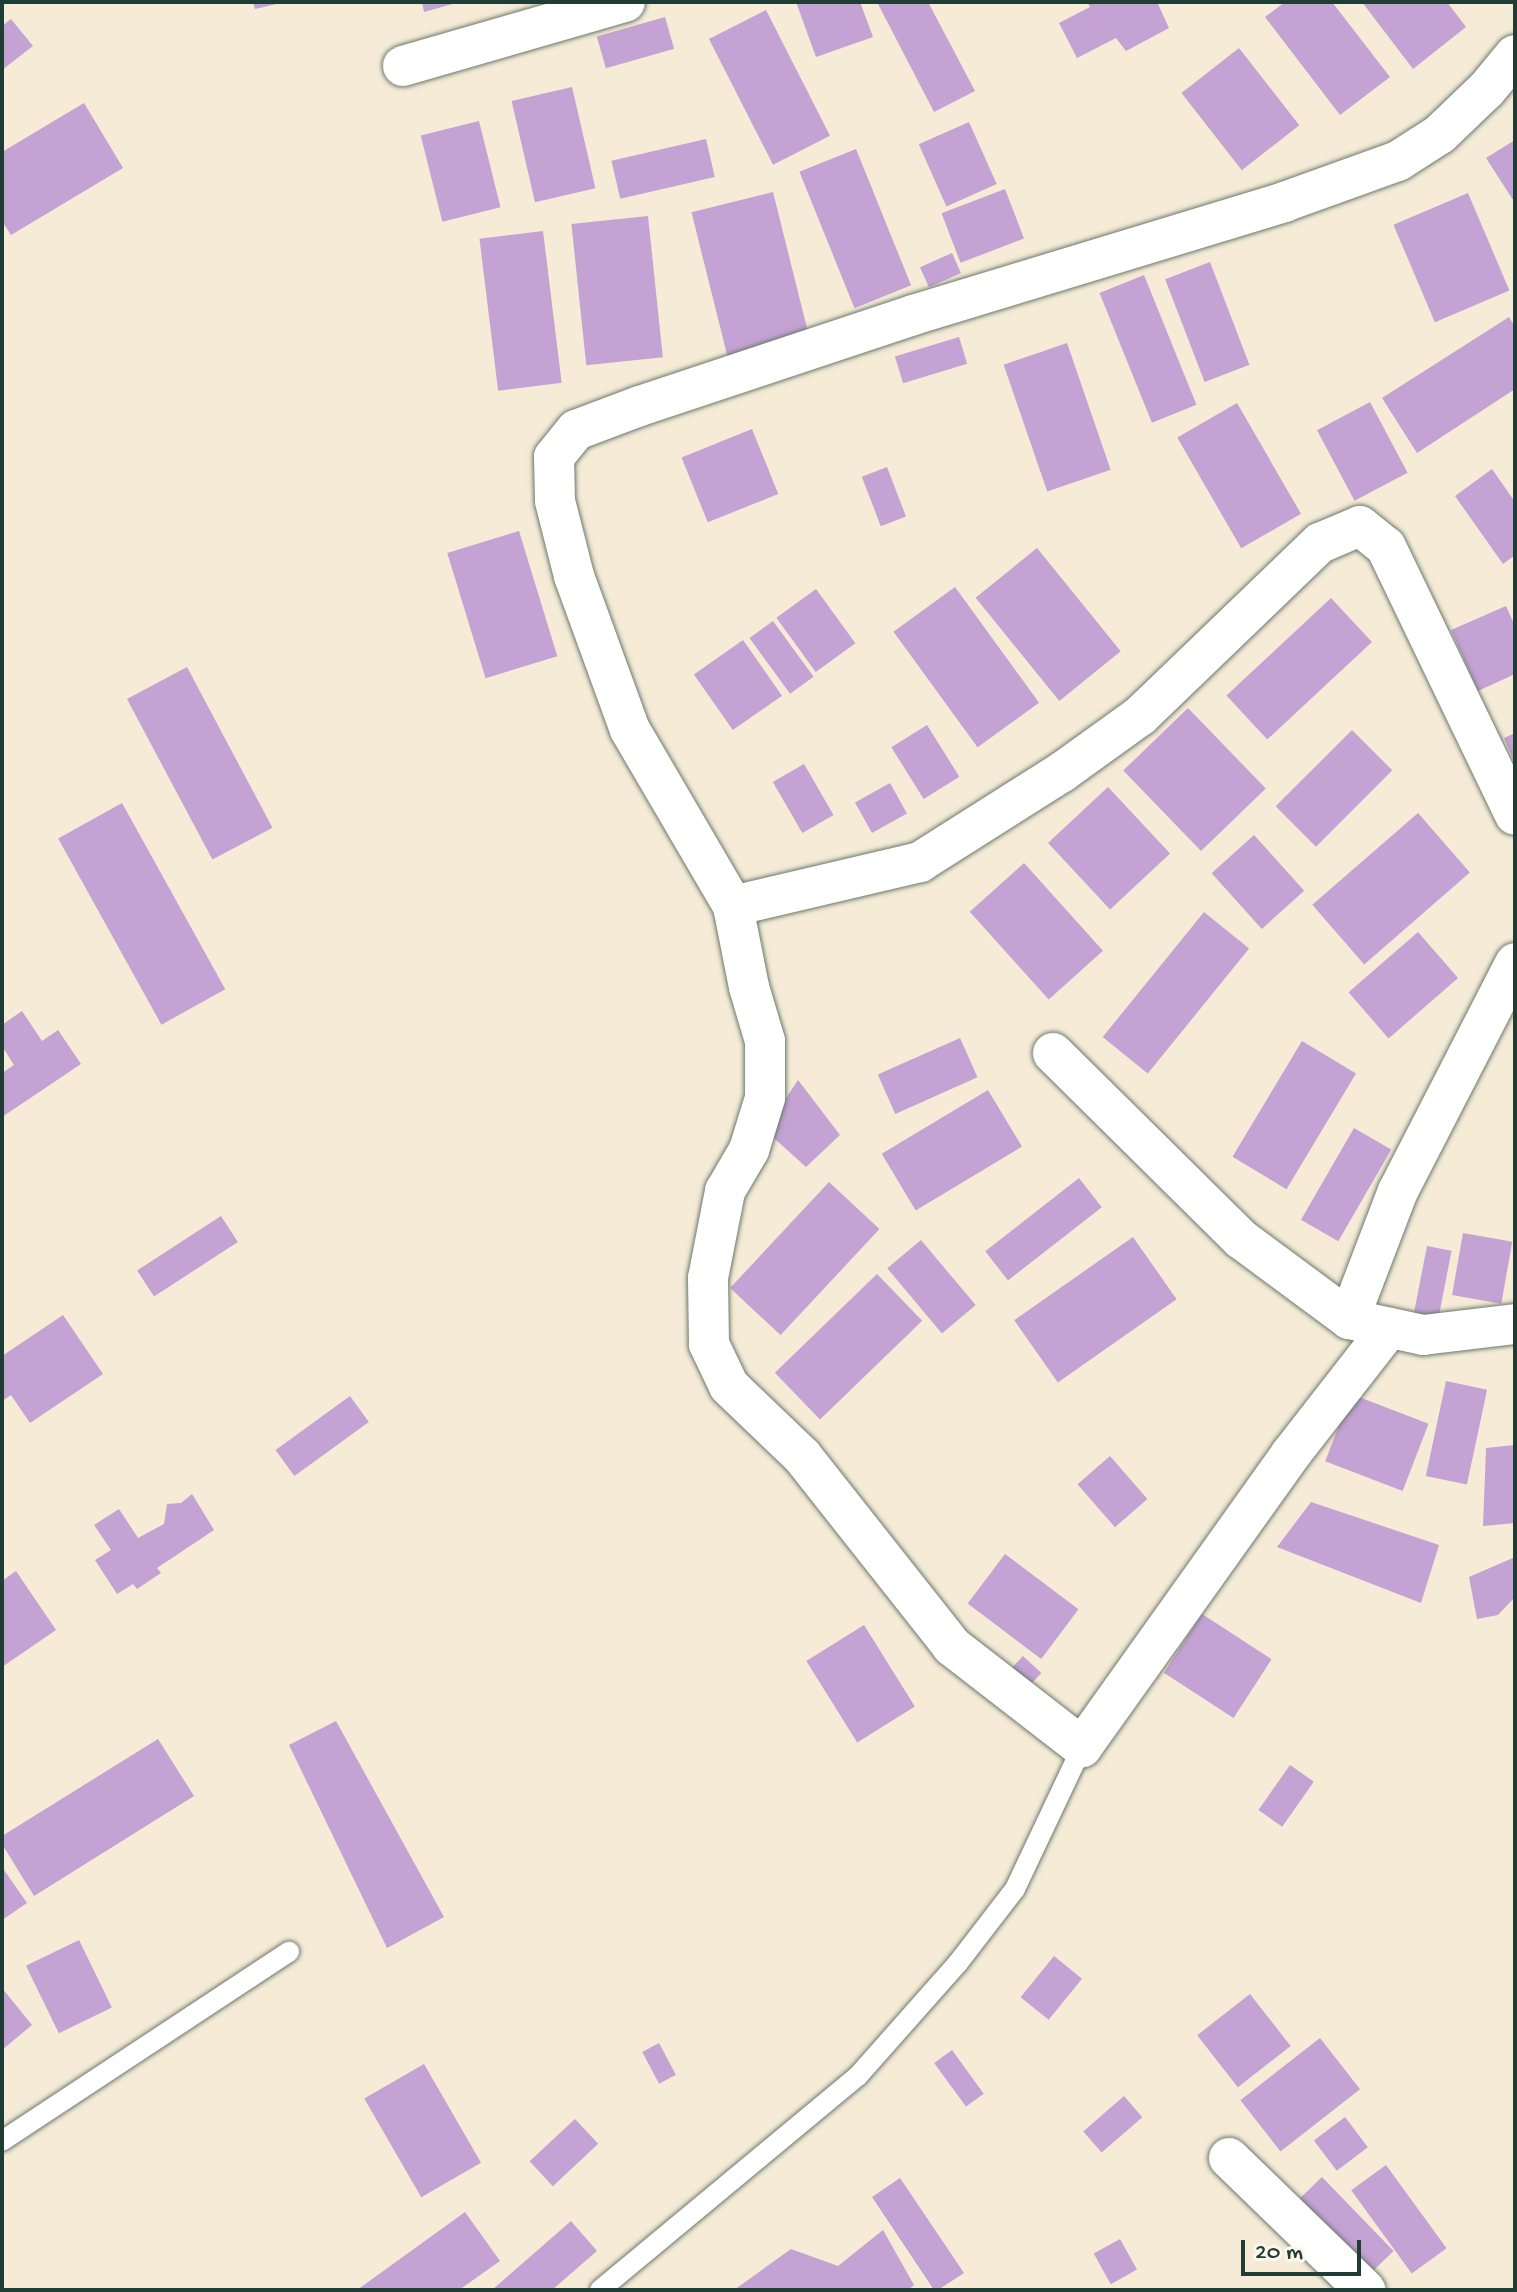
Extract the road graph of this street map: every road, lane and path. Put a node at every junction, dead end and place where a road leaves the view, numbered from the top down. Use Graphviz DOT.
graph roads {
  1 [pos="625,2"];
  2 [pos="1515,55"];
  3 [pos="403,66"];
  4 [pos="1515,815"];
  5 [pos="733,906"];
  6 [pos="1515,963"];
  7 [pos="1053,1053"];
  8 [pos="1349,1319"];
  9 [pos="1515,1324"];
  10 [pos="1389,1328"];
  11 [pos="1082,1747"];
  12 [pos="289,1952"];
  13 [pos="2,2141"];
  14 [pos="1229,2158"];
  15 [pos="600,2290"];
  16 [pos="1365,2290"];
  1 -- 3 [label="street"];
  2 -- 5 [label="street"];
  4 -- 5 [label="street"];
  5 -- 11 [label="street"];
  6 -- 8 [label="street"];
  7 -- 8 [label="street"];
  8 -- 10 [label="street"];
  9 -- 10 [label="street"];
  10 -- 11 [label="street"];
  11 -- 15 [label="lane"];
  12 -- 13 [label="lane"];
  14 -- 16 [label="street"];
}
